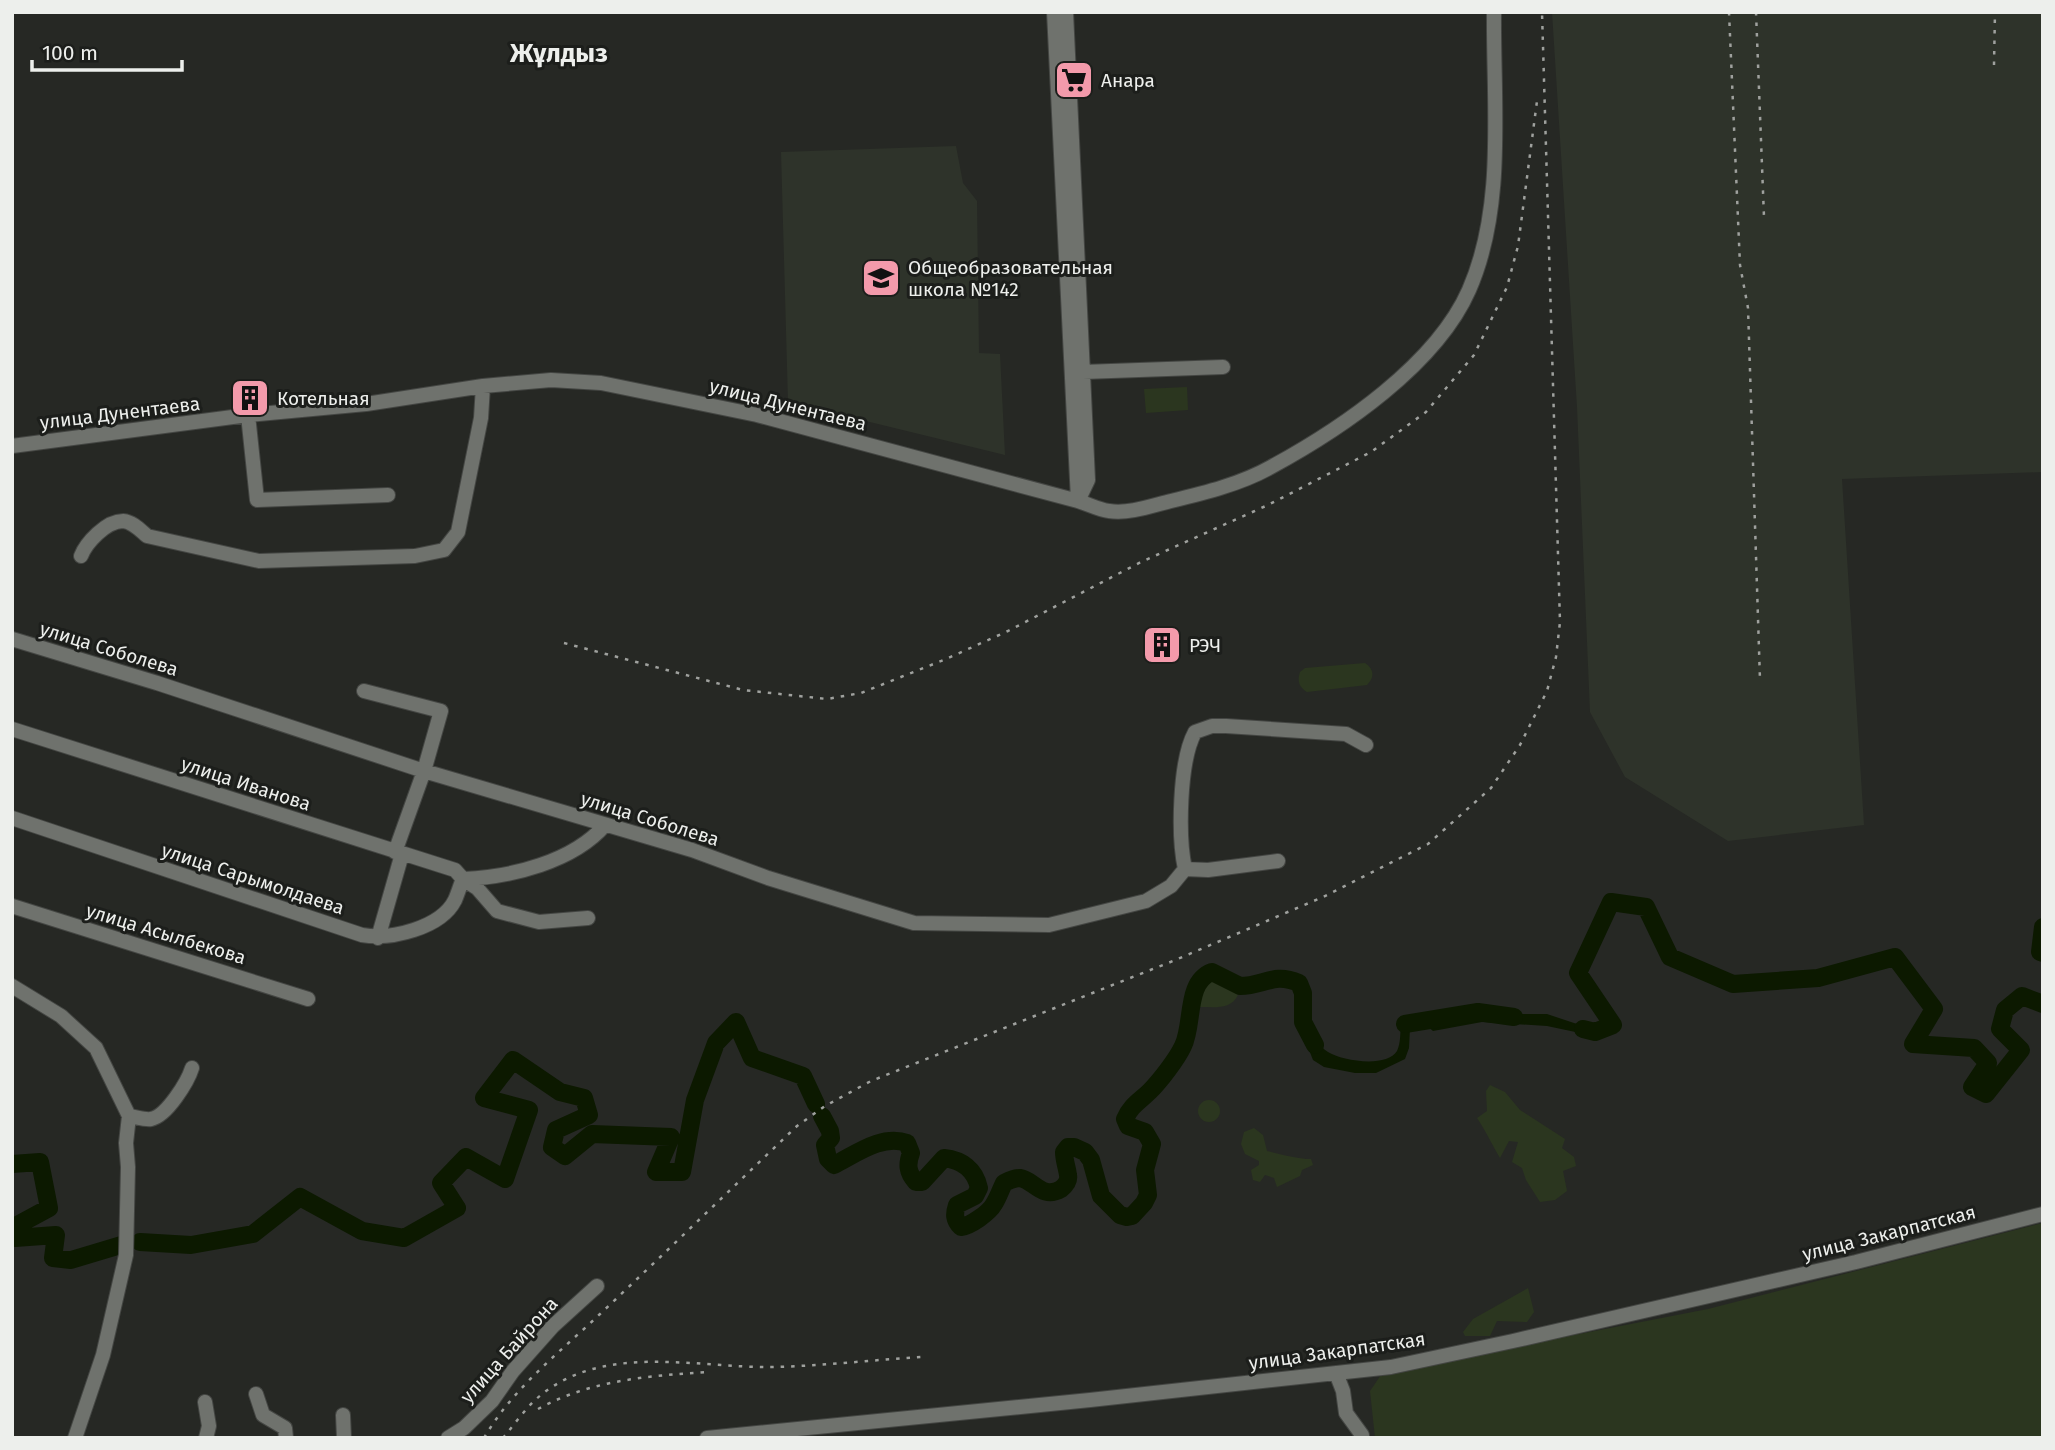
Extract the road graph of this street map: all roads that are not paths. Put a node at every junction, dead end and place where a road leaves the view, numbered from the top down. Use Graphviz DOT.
graph roads {
  1 [pos="1054,12"];
  2 [pos="1066,12"];
  3 [pos="1494,12"];
  4 [pos="1223,367"];
  5 [pos="1083,372"];
  6 [pos="483,386"];
  7 [pos="248,415"];
  8 [pos="12,446"];
  9 [pos="388,495"];
  10 [pos="1079,501"];
  11 [pos="81,556"];
  12 [pos="12,639"];
  13 [pos="365,691"];
  14 [pos="12,729"];
  15 [pos="1366,746"];
  16 [pos="424,771"];
  17 [pos="12,818"];
  18 [pos="606,825"];
  19 [pos="398,853"];
  20 [pos="1278,861"];
  21 [pos="1185,869"];
  22 [pos="463,879"];
  23 [pos="12,906"];
  24 [pos="588,919"];
  25 [pos="378,938"];
  26 [pos="12,986"];
  27 [pos="308,999"];
  28 [pos="192,1068"];
  29 [pos="129,1116"];
  30 [pos="2043,1214"];
  31 [pos="597,1286"];
  32 [pos="1336,1373"];
  33 [pos="256,1394"];
  34 [pos="205,1402"];
  35 [pos="343,1415"];
  36 [pos="1362,1435"];
  37 [pos="75,1438"];
  38 [pos="206,1438"];
  39 [pos="286,1438"];
  40 [pos="344,1438"];
  41 [pos="448,1438"];
  42 [pos="707,1438"];
  1 -- 10 [label="street"];
  2 -- 5 [label="street"];
  3 -- 10 [label="street, улица Дунентаева"];
  4 -- 5 [label="street"];
  5 -- 10 [label="street"];
  6 -- 7 [label="street, улица Дунентаева"];
  6 -- 10 [label="street, улица Дунентаева"];
  6 -- 11 [label="street"];
  7 -- 8 [label="street, улица Дунентаева"];
  7 -- 9 [label="street"];
  12 -- 16 [label="street, улица Соболева"];
  13 -- 16 [label="street"];
  14 -- 19 [label="street, улица Иванова"];
  15 -- 21 [label="street"];
  16 -- 18 [label="street, улица Соболева"];
  16 -- 19 [label="street"];
  17 -- 25 [label="street, улица Сарымолдаева"];
  18 -- 21 [label="street, улица Соболева"];
  18 -- 22 [label="street"];
  19 -- 22 [label="street, улица Иванова"];
  19 -- 25 [label="street"];
  20 -- 21 [label="street"];
  22 -- 24 [label="street, улица Иванова"];
  22 -- 25 [label="street, улица Сарымолдаева"];
  23 -- 27 [label="street, улица Асылбекова"];
  26 -- 29 [label="street"];
  28 -- 29 [label="street"];
  29 -- 37 [label="street"];
  30 -- 32 [label="street, улица Закарпатская"];
  31 -- 41 [label="street, улица Байрона"];
  32 -- 36 [label="street"];
  32 -- 42 [label="street, улица Закарпатская"];
  33 -- 39 [label="street"];
  34 -- 38 [label="street"];
  35 -- 40 [label="street"];
}
